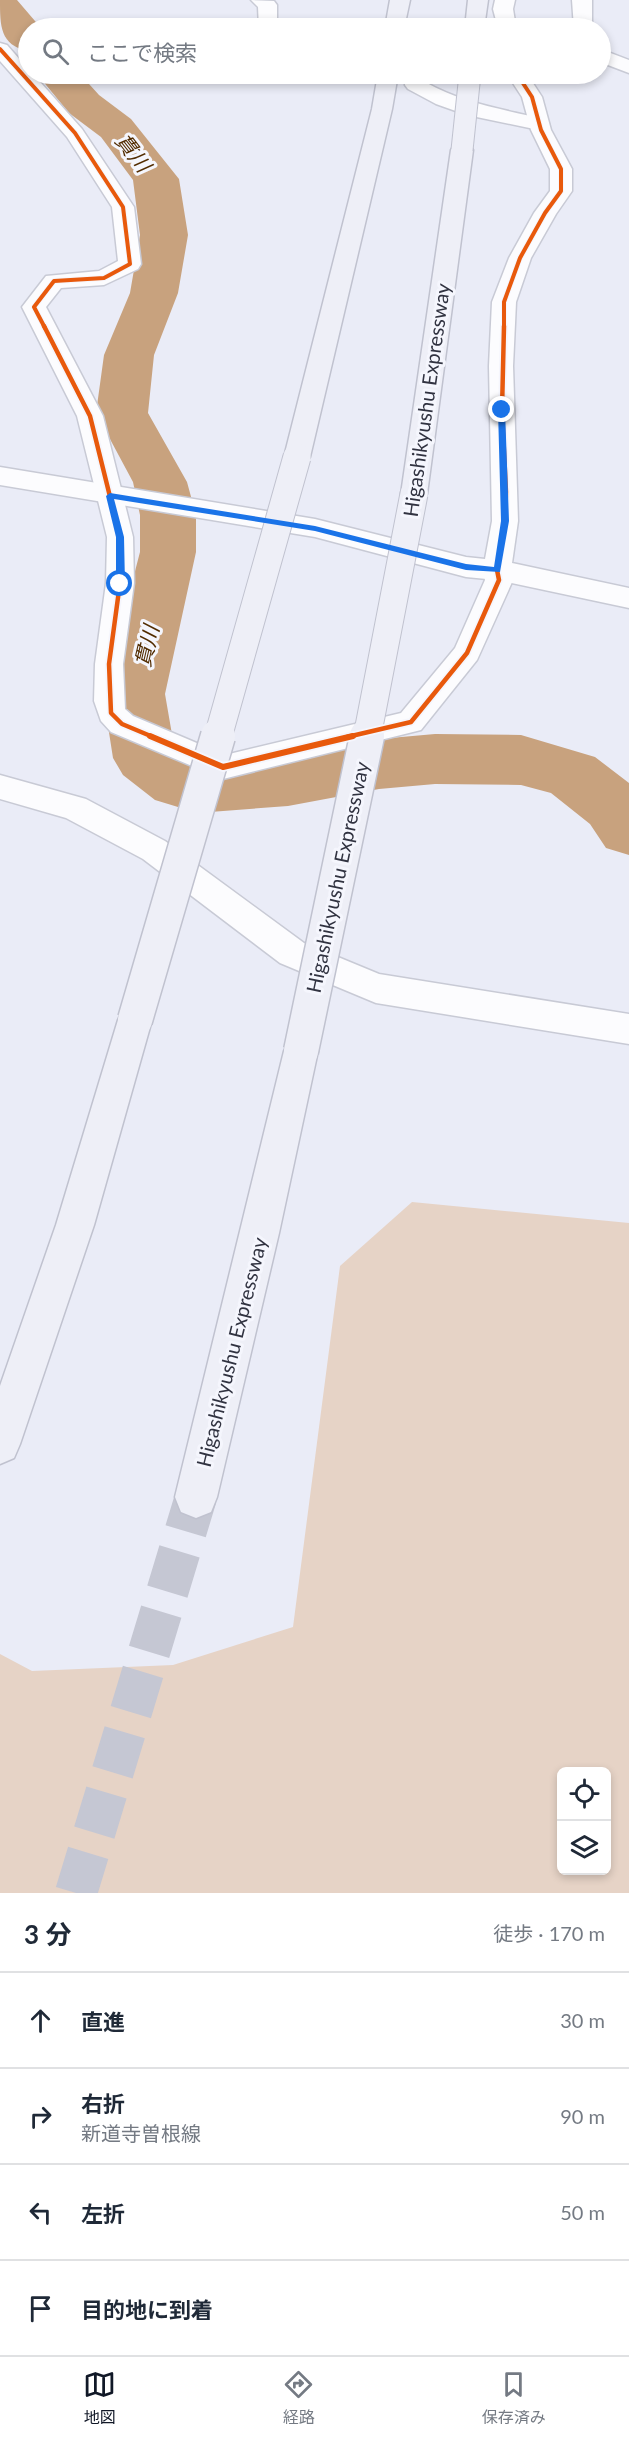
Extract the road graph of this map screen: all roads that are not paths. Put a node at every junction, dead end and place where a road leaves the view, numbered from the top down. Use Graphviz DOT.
graph roads {
  1 [pos="261,0"];
  2 [pos="400,0"];
  3 [pos="478,0"];
  4 [pos="505,0"];
  5 [pos="582,0"];
  6 [pos="268,18"];
  7 [pos="397,18"];
  8 [pos="476,18"];
  9 [pos="505,18"];
  10 [pos="583,18"];
  11 [pos="0,49"];
  12 [pos="611,60"];
  13 [pos="629,67"];
  14 [pos="18,69"];
  15 [pos="31,84"];
  16 [pos="386,84"];
  17 [pos="415,84"];
  18 [pos="469,84"];
  19 [pos="524,84"];
  20 [pos="539,124"];
  21 [pos="0,476"];
  22 [pos="112,496"];
  23 [pos="497,570"];
  24 [pos="629,598"];
  25 [pos="0,787"];
  26 [pos="629,1029"];
  27 [pos="0,1444"];
  28 [pos="196,1497"];
  1 -- 6 [label="street"];
  2 -- 7 [label="highway"];
  3 -- 8 [label="highway"];
  4 -- 9 [label="street"];
  5 -- 10 [label="street"];
  11 -- 14 [label="street"];
  12 -- 13 [label="street"];
  15 -- 22 [label="street"];
  16 -- 27 [label="highway, bridge"];
  17 -- 20 [label="street"];
  18 -- 28 [label="highway, Higashikyushu Expressway, bridge"];
  19 -- 20 [label="street"];
  20 -- 23 [label="street"];
  21 -- 22 [label="street"];
  22 -- 23 [label="street"];
  22 -- 23 [label="street"];
  23 -- 24 [label="street"];
  25 -- 26 [label="street"];
}
